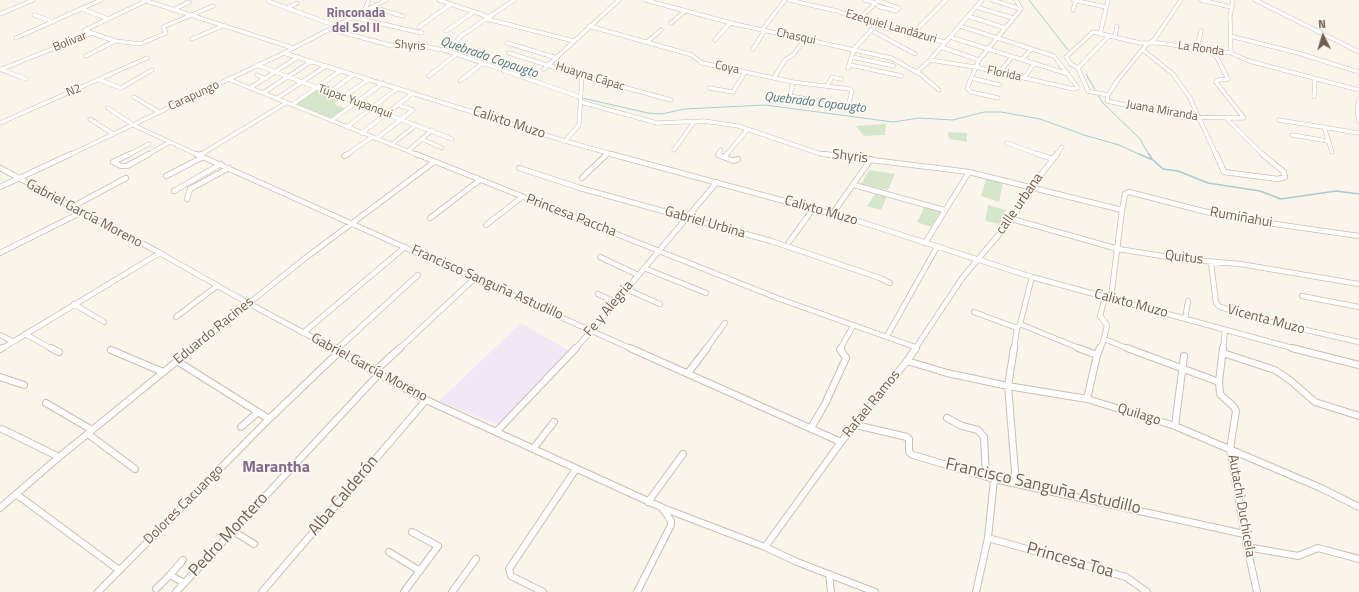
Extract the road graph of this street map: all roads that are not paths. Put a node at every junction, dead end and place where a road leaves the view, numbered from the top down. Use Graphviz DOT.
graph roads {
  1 [pos="34,0"];
  2 [pos="101,0"];
  3 [pos="154,0"];
  4 [pos="278,0"];
  5 [pos="369,0"];
  6 [pos="386,0"];
  7 [pos="439,0"];
  8 [pos="513,0"];
  9 [pos="619,0"];
  10 [pos="646,0"];
  11 [pos="785,0"];
  12 [pos="789,0"];
  13 [pos="866,0"];
  14 [pos="946,0"];
  15 [pos="982,0"];
  16 [pos="992,0"];
  17 [pos="1016,0"];
  18 [pos="1074,0"];
  19 [pos="1108,0"];
  20 [pos="1181,0"];
  21 [pos="1201,0"];
  22 [pos="1233,0"];
  23 [pos="1255,0"];
  24 [pos="146,1"];
  25 [pos="268,1"];
  26 [pos="189,2"];
  27 [pos="273,2"];
  28 [pos="296,3"];
  29 [pos="878,3"];
  30 [pos="451,4"];
  31 [pos="213,6"];
  32 [pos="372,7"];
  33 [pos="976,7"];
  34 [pos="1106,7"];
  35 [pos="1230,7"];
  36 [pos="287,8"];
  37 [pos="82,9"];
  38 [pos="1021,9"];
  39 [pos="173,10"];
  40 [pos="1074,10"];
  41 [pos="364,11"];
  42 [pos="685,11"];
  43 [pos="474,12"];
  44 [pos="0,14"];
  45 [pos="34,15"];
  46 [pos="192,16"];
  47 [pos="403,16"];
  48 [pos="968,16"];
  49 [pos="352,18"];
  50 [pos="488,18"];
  51 [pos="860,18"];
  52 [pos="1013,18"];
  53 [pos="108,19"];
  54 [pos="54,22"];
  55 [pos="730,22"];
  56 [pos="672,23"];
  57 [pos="877,24"];
  58 [pos="222,26"];
  59 [pos="336,26"];
  60 [pos="588,26"];
  61 [pos="960,26"];
  62 [pos="1117,26"];
  63 [pos="419,27"];
  64 [pos="1005,28"];
  65 [pos="330,29"];
  66 [pos="446,30"];
  67 [pos="661,30"];
  68 [pos="763,30"];
  69 [pos="871,30"];
  70 [pos="1201,31"];
  71 [pos="92,33"];
  72 [pos="422,33"];
  73 [pos="912,34"];
  74 [pos="1100,34"];
  75 [pos="1109,36"];
  76 [pos="1230,36"];
  77 [pos="950,37"];
  78 [pos="16,38"];
  79 [pos="805,38"];
  80 [pos="997,38"];
  81 [pos="1115,38"];
  82 [pos="192,39"];
  83 [pos="715,40"];
  84 [pos="115,41"];
  85 [pos="574,41"];
  86 [pos="647,42"];
  87 [pos="945,42"];
  88 [pos="507,43"];
  89 [pos="1149,43"];
  90 [pos="942,47"];
  91 [pos="293,48"];
  92 [pos="452,48"];
  93 [pos="1197,48"];
  94 [pos="753,49"];
  95 [pos="854,49"];
  96 [pos="988,49"];
  97 [pos="1031,49"];
  98 [pos="1143,50"];
  99 [pos="1213,50"];
  100 [pos="448,51"];
  101 [pos="1359,52"];
  102 [pos="284,53"];
  103 [pos="509,53"];
  104 [pos="1231,53"];
  105 [pos="457,54"];
  106 [pos="916,54"];
  107 [pos="86,56"];
  108 [pos="1012,56"];
  109 [pos="298,57"];
  110 [pos="486,57"];
  111 [pos="852,57"];
  112 [pos="147,58"];
  113 [pos="557,58"];
  114 [pos="930,60"];
  115 [pos="979,60"];
  116 [pos="1022,60"];
  117 [pos="312,61"];
  118 [pos="483,63"];
  119 [pos="1034,64"];
  120 [pos="549,65"];
  121 [pos="257,66"];
  122 [pos="326,66"];
  123 [pos="894,66"];
  124 [pos="975,67"];
  125 [pos="1078,68"];
  126 [pos="0,69"];
  127 [pos="544,69"];
  128 [pos="152,70"];
  129 [pos="340,71"];
  130 [pos="745,72"];
  131 [pos="917,72"];
  132 [pos="1359,72"];
  133 [pos="275,73"];
  134 [pos="999,73"];
  135 [pos="1068,74"];
  136 [pos="257,75"];
  137 [pos="353,75"];
  138 [pos="429,76"];
  139 [pos="582,76"];
  140 [pos="902,76"];
  141 [pos="287,77"];
  142 [pos="774,78"];
  143 [pos="971,78"];
  144 [pos="1024,78"];
  145 [pos="26,79"];
  146 [pos="265,79"];
  147 [pos="369,79"];
  148 [pos="841,79"];
  149 [pos="1315,79"];
  150 [pos="100,80"];
  151 [pos="228,80"];
  152 [pos="460,81"];
  153 [pos="793,82"];
  154 [pos="302,83"];
  155 [pos="383,83"];
  156 [pos="1000,85"];
  157 [pos="827,86"];
  158 [pos="250,88"];
  159 [pos="316,88"];
  160 [pos="398,88"];
  161 [pos="709,88"];
  162 [pos="939,90"];
  163 [pos="1359,90"];
  164 [pos="328,92"];
  165 [pos="263,93"];
  166 [pos="413,93"];
  167 [pos="1108,95"];
  168 [pos="1314,96"];
  169 [pos="134,97"];
  170 [pos="580,97"];
  171 [pos="342,98"];
  172 [pos="998,98"];
  173 [pos="276,99"];
  174 [pos="1359,99"];
  175 [pos="671,100"];
  176 [pos="818,101"];
  177 [pos="581,102"];
  178 [pos="286,103"];
  179 [pos="356,103"];
  180 [pos="292,105"];
  181 [pos="398,105"];
  182 [pos="108,108"];
  183 [pos="371,108"];
  184 [pos="847,110"];
  185 [pos="159,112"];
  186 [pos="386,114"];
  187 [pos="90,119"];
  188 [pos="401,119"];
  189 [pos="1201,119"];
  190 [pos="1227,119"];
  191 [pos="1279,120"];
  192 [pos="332,121"];
  193 [pos="1359,121"];
  194 [pos="694,122"];
  195 [pos="0,123"];
  196 [pos="133,125"];
  197 [pos="416,125"];
  198 [pos="346,127"];
  199 [pos="1324,127"];
  200 [pos="432,130"];
  201 [pos="747,130"];
  202 [pos="362,133"];
  203 [pos="1359,133"];
  204 [pos="113,134"];
  205 [pos="1292,135"];
  206 [pos="374,138"];
  207 [pos="422,139"];
  208 [pos="452,139"];
  209 [pos="565,141"];
  210 [pos="1328,141"];
  211 [pos="170,142"];
  212 [pos="1007,143"];
  213 [pos="149,144"];
  214 [pos="391,145"];
  215 [pos="1062,147"];
  216 [pos="442,148"];
  217 [pos="674,150"];
  218 [pos="721,150"];
  219 [pos="408,151"];
  220 [pos="608,152"];
  221 [pos="1332,152"];
  222 [pos="201,156"];
  223 [pos="344,156"];
  224 [pos="724,158"];
  225 [pos="1053,159"];
  226 [pos="738,160"];
  227 [pos="870,160"];
  228 [pos="434,162"];
  229 [pos="221,164"];
  230 [pos="228,168"];
  231 [pos="519,168"];
  232 [pos="1,170"];
  233 [pos="969,172"];
  234 [pos="166,176"];
  235 [pos="126,178"];
  236 [pos="582,178"];
  237 [pos="19,180"];
  238 [pos="480,180"];
  239 [pos="717,182"];
  240 [pos="854,185"];
  241 [pos="1031,186"];
  242 [pos="0,187"];
  243 [pos="174,191"];
  244 [pos="522,197"];
  245 [pos="187,199"];
  246 [pos="72,207"];
  247 [pos="814,208"];
  248 [pos="944,210"];
  249 [pos="1122,210"];
  250 [pos="82,212"];
  251 [pos="833,213"];
  252 [pos="430,218"];
  253 [pos="687,218"];
  254 [pos="1012,219"];
  255 [pos="353,223"];
  256 [pos="486,225"];
  257 [pos="1359,236"];
  258 [pos="788,242"];
  259 [pos="925,243"];
  260 [pos="405,247"];
  261 [pos="937,247"];
  262 [pos="1118,249"];
  263 [pos="658,250"];
  264 [pos="0,253"];
  265 [pos="160,253"];
  266 [pos="600,257"];
  267 [pos="978,260"];
  268 [pos="1211,262"];
  269 [pos="644,268"];
  270 [pos="418,275"];
  271 [pos="638,275"];
  272 [pos="1032,277"];
  273 [pos="475,278"];
  274 [pos="890,283"];
  275 [pos="1359,284"];
  276 [pos="217,286"];
  277 [pos="626,289"];
  278 [pos="706,293"];
  279 [pos="598,294"];
  280 [pos="1302,296"];
  281 [pos="1105,297"];
  282 [pos="1111,298"];
  283 [pos="1188,301"];
  284 [pos="615,302"];
  285 [pos="248,303"];
  286 [pos="74,304"];
  287 [pos="660,304"];
  288 [pos="1359,307"];
  289 [pos="974,312"];
  290 [pos="176,317"];
  291 [pos="1185,319"];
  292 [pos="104,322"];
  293 [pos="725,323"];
  294 [pos="853,326"];
  295 [pos="1019,326"];
  296 [pos="592,330"];
  297 [pos="1225,330"];
  298 [pos="303,333"];
  299 [pos="25,334"];
  300 [pos="0,335"];
  301 [pos="887,336"];
  302 [pos="1104,339"];
  303 [pos="12,341"];
  304 [pos="1359,342"];
  305 [pos="915,347"];
  306 [pos="0,348"];
  307 [pos="111,350"];
  308 [pos="337,351"];
  309 [pos="59,352"];
  310 [pos="1223,353"];
  311 [pos="1097,355"];
  312 [pos="1184,356"];
  313 [pos="177,361"];
  314 [pos="907,361"];
  315 [pos="1359,365"];
  316 [pos="1181,369"];
  317 [pos="163,372"];
  318 [pos="377,373"];
  319 [pos="688,373"];
  320 [pos="0,377"];
  321 [pos="1219,382"];
  322 [pos="24,385"];
  323 [pos="1008,386"];
  324 [pos="1088,398"];
  325 [pos="426,400"];
  326 [pos="46,403"];
  327 [pos="258,412"];
  328 [pos="1359,416"];
  329 [pos="947,418"];
  330 [pos="269,419"];
  331 [pos="554,422"];
  332 [pos="856,425"];
  333 [pos="1175,426"];
  334 [pos="241,427"];
  335 [pos="811,428"];
  336 [pos="2,429"];
  337 [pos="90,432"];
  338 [pos="496,432"];
  339 [pos="841,442"];
  340 [pos="533,449"];
  341 [pos="1230,449"];
  342 [pos="683,454"];
  343 [pos="59,457"];
  344 [pos="135,469"];
  345 [pos="576,470"];
  346 [pos="986,476"];
  347 [pos="994,479"];
  348 [pos="1016,484"];
  349 [pos="16,494"];
  350 [pos="648,502"];
  351 [pos="1359,507"];
  352 [pos="0,508"];
  353 [pos="663,508"];
  354 [pos="233,531"];
  355 [pos="412,532"];
  356 [pos="1244,534"];
  357 [pos="988,538"];
  358 [pos="254,544"];
  359 [pos="765,547"];
  360 [pos="1246,547"];
  361 [pos="389,552"];
  362 [pos="1359,559"];
  363 [pos="183,560"];
  364 [pos="476,560"];
  365 [pos="120,570"];
  366 [pos="420,571"];
  367 [pos="829,574"];
  368 [pos="170,575"];
  369 [pos="184,583"];
  370 [pos="156,589"];
  371 [pos="98,592"];
  372 [pos="176,592"];
  373 [pos="262,592"];
  374 [pos="404,592"];
  375 [pos="452,592"];
  376 [pos="543,592"];
  377 [pos="637,592"];
  378 [pos="831,592"];
  379 [pos="873,592"];
  380 [pos="976,592"];
  381 [pos="1147,592"];
  382 [pos="1257,592"];
  1 -- 44 [label="street"];
  2 -- 37 [label="street"];
  3 -- 24 [label="street, Bolivar"];
  4 -- 27 [label="street"];
  5 -- 41 [label="street"];
  6 -- 32 [label="street, Carapungo"];
  7 -- 30 [label="street"];
  8 -- 50 [label="street"];
  9 -- 60 [label="street"];
  10 -- 42 [label="street, Chasqui"];
  11 -- 68 [label="street"];
  12 -- 51 [label="street, Ezequiel Landázuri"];
  13 -- 29 [label="street"];
  14 -- 73 [label="street"];
  15 -- 33 [label="street"];
  16 -- 38 [label="street"];
  17 -- 38 [label="street"];
  18 -- 34 [label="street"];
  18 -- 40 [label="street"];
  19 -- 34 [label="street"];
  20 -- 89 [label="street"];
  21 -- 35 [label="street"];
  22 -- 35 [label="street"];
  23 -- 101 [label="street"];
  24 -- 39 [label="street"];
  24 -- 53 [label="street, Bolivar"];
  25 -- 27 [label="street"];
  26 -- 39 [label="street"];
  27 -- 36 [label="street"];
  28 -- 36 [label="street"];
  29 -- 29 [label="street"];
  29 -- 51 [label="street"];
  30 -- 43 [label="street"];
  30 -- 63 [label="street"];
  31 -- 46 [label="street"];
  32 -- 41 [label="street, Carapungo"];
  32 -- 47 [label="street"];
  33 -- 48 [label="street"];
  33 -- 52 [label="street"];
  34 -- 74 [label="street"];
  35 -- 76 [label="street"];
  36 -- 59 [label="street"];
  37 -- 53 [label="street"];
  37 -- 54 [label="street"];
  38 -- 52 [label="street"];
  39 -- 46 [label="street"];
  41 -- 49 [label="street, Carapungo"];
  42 -- 55 [label="street, Chasqui"];
  42 -- 56 [label="street"];
  43 -- 50 [label="street"];
  43 -- 66 [label="street"];
  45 -- 54 [label="street"];
  46 -- 58 [label="street"];
  46 -- 84 [label="street"];
  48 -- 61 [label="street"];
  48 -- 64 [label="street"];
  49 -- 59 [label="street, Carapungo"];
  49 -- 72 [label="street"];
  50 -- 85 [label="street"];
  50 -- 92 [label="street"];
  51 -- 57 [label="street, Ezequiel Landázuri"];
  52 -- 64 [label="street"];
  53 -- 71 [label="street, Bolivar"];
  54 -- 78 [label="street"];
  55 -- 68 [label="street, Chasqui"];
  55 -- 83 [label="street"];
  57 -- 69 [label="street"];
  57 -- 73 [label="street, Ezequiel Landázuri"];
  58 -- 82 [label="street"];
  58 -- 91 [label="street"];
  59 -- 65 [label="street, Carapungo"];
  60 -- 85 [label="street"];
  60 -- 86 [label="street, Coya"];
  61 -- 77 [label="street"];
  61 -- 80 [label="street"];
  62 -- 81 [label="street"];
  64 -- 80 [label="street"];
  65 -- 91 [label="street, Carapungo"];
  65 -- 100 [label="street, Shyris"];
  67 -- 86 [label="street"];
  68 -- 79 [label="street, Chasqui"];
  68 -- 94 [label="street"];
  69 -- 95 [label="street"];
  69 -- 106 [label="street"];
  70 -- 93 [label="street"];
  71 -- 84 [label="street"];
  71 -- 126 [label="street, Bolivar"];
  73 -- 87 [label="street, Ezequiel Landázuri"];
  74 -- 75 [label="street, La Ronda"];
  74 -- 125 [label="street"];
  75 -- 81 [label="street, La Ronda"];
  75 -- 125 [label="street"];
  76 -- 104 [label="street"];
  76 -- 132 [label="street"];
  77 -- 87 [label="street"];
  77 -- 96 [label="street"];
  79 -- 95 [label="street, Chasqui"];
  79 -- 142 [label="street"];
  80 -- 96 [label="street"];
  80 -- 97 [label="street"];
  81 -- 89 [label="street, La Ronda"];
  84 -- 107 [label="street"];
  85 -- 113 [label="street"];
  86 -- 130 [label="street, Coya"];
  87 -- 90 [label="street"];
  88 -- 113 [label="street"];
  89 -- 93 [label="street, La Ronda"];
  89 -- 98 [label="street"];
  90 -- 114 [label="street"];
  90 -- 115 [label="street"];
  91 -- 102 [label="street, Carapungo"];
  92 -- 100 [label="street"];
  92 -- 110 [label="street"];
  93 -- 99 [label="street, La Ronda"];
  95 -- 111 [label="street"];
  95 -- 131 [label="street, Chasqui"];
  96 -- 108 [label="street"];
  96 -- 115 [label="street"];
  97 -- 116 [label="street"];
  97 -- 135 [label="street"];
  98 -- 167 [label="street"];
  98 -- 189 [label="street"];
  99 -- 104 [label="street, La Ronda"];
  99 -- 190 [label="street, Juana Miranda"];
  100 -- 105 [label="street, Shyris"];
  102 -- 109 [label="street, Calixto Muzo"];
  102 -- 121 [label="street, Carapungo"];
  103 -- 120 [label="street, Huayna Cápac"];
  104 -- 149 [label="street, La Ronda"];
  105 -- 118 [label="street, Shyris"];
  105 -- 138 [label="street"];
  108 -- 116 [label="street"];
  108 -- 134 [label="street"];
  109 -- 117 [label="street, Calixto Muzo"];
  109 -- 133 [label="street"];
  111 -- 123 [label="street"];
  111 -- 140 [label="street"];
  112 -- 150 [label="street, N2"];
  113 -- 120 [label="street"];
  114 -- 124 [label="street, Florida"];
  114 -- 131 [label="street"];
  115 -- 124 [label="street"];
  116 -- 119 [label="street"];
  117 -- 122 [label="street, Calixto Muzo"];
  117 -- 141 [label="street"];
  118 -- 152 [label="street"];
  118 -- 170 [label="street, Shyris"];
  119 -- 135 [label="street"];
  119 -- 144 [label="street"];
  120 -- 127 [label="street"];
  120 -- 139 [label="street, Huayna Cápac"];
  121 -- 133 [label="street, Túpac Yupanqui"];
  121 -- 151 [label="street, Carapungo"];
  122 -- 129 [label="street, Calixto Muzo"];
  122 -- 154 [label="street"];
  124 -- 134 [label="street, Florida"];
  124 -- 143 [label="street"];
  125 -- 167 [label="street"];
  126 -- 145 [label="street"];
  128 -- 150 [label="street"];
  129 -- 137 [label="street, Calixto Muzo"];
  129 -- 159 [label="street"];
  130 -- 142 [label="street, Coya"];
  130 -- 161 [label="street"];
  131 -- 162 [label="street, Chasqui"];
  133 -- 141 [label="street, Túpac Yupanqui"];
  133 -- 146 [label="street"];
  134 -- 144 [label="street, Florida"];
  135 -- 144 [label="street, Florida"];
  136 -- 146 [label="street"];
  137 -- 147 [label="street, Calixto Muzo"];
  137 -- 164 [label="street"];
  139 -- 170 [label="street"];
  139 -- 175 [label="street, Huayna Cápac"];
  141 -- 154 [label="street, Túpac Yupanqui"];
  141 -- 165 [label="street"];
  142 -- 153 [label="street, Coya"];
  143 -- 156 [label="street"];
  143 -- 172 [label="street"];
  146 -- 158 [label="street"];
  147 -- 155 [label="street, Calixto Muzo"];
  147 -- 171 [label="street"];
  148 -- 157 [label="street"];
  149 -- 163 [label="street, La Ronda"];
  149 -- 168 [label="street"];
  150 -- 195 [label="street, N2"];
  151 -- 158 [label="street, Princesa Paccha"];
  151 -- 185 [label="street, Carapungo"];
  153 -- 157 [label="street, Coya"];
  153 -- 176 [label="street"];
  154 -- 159 [label="street, Túpac Yupanqui"];
  154 -- 173 [label="street"];
  155 -- 160 [label="street, Calixto Muzo"];
  155 -- 179 [label="street"];
  157 -- 184 [label="street, Coya"];
  158 -- 165 [label="street, Princesa Paccha"];
  159 -- 164 [label="street, Túpac Yupanqui"];
  159 -- 180 [label="street"];
  160 -- 166 [label="street, Calixto Muzo"];
  160 -- 183 [label="street"];
  164 -- 171 [label="street, Túpac Yupanqui"];
  165 -- 173 [label="street, Princesa Paccha"];
  166 -- 181 [label="street"];
  166 -- 209 [label="street, Calixto Muzo"];
  167 -- 189 [label="street, Juana Miranda"];
  169 -- 185 [label="street"];
  170 -- 177 [label="street"];
  171 -- 179 [label="street, Túpac Yupanqui"];
  173 -- 178 [label="street, Princesa Paccha"];
  174 -- 193 [label="street"];
  177 -- 194 [label="street, Shyris"];
  177 -- 209 [label="street"];
  178 -- 180 [label="street, Princesa Paccha"];
  178 -- 222 [label="street"];
  179 -- 183 [label="street, Túpac Yupanqui"];
  179 -- 192 [label="street"];
  180 -- 192 [label="street, Princesa Paccha"];
  181 -- 186 [label="street"];
  181 -- 188 [label="street"];
  182 -- 196 [label="street, Francisco Sanguña Astudillo"];
  183 -- 186 [label="street, Túpac Yupanqui"];
  183 -- 198 [label="street"];
  185 -- 196 [label="street, Carapungo"];
  186 -- 188 [label="street, Túpac Yupanqui"];
  186 -- 202 [label="street"];
  187 -- 204 [label="street"];
  188 -- 197 [label="street, Túpac Yupanqui"];
  188 -- 206 [label="street"];
  189 -- 190 [label="street, Juana Miranda"];
  189 -- 190 [label="street"];
  191 -- 199 [label="street"];
  192 -- 198 [label="street, Princesa Paccha"];
  194 -- 201 [label="street, Shyris"];
  194 -- 217 [label="street"];
  196 -- 204 [label="street, Carapungo"];
  196 -- 211 [label="street, Francisco Sanguña Astudillo"];
  197 -- 200 [label="street, Túpac Yupanqui"];
  197 -- 214 [label="street"];
  198 -- 202 [label="street, Princesa Paccha"];
  199 -- 203 [label="street"];
  199 -- 210 [label="street"];
  200 -- 207 [label="street"];
  200 -- 208 [label="street, Túpac Yupanqui"];
  201 -- 224 [label="street"];
  201 -- 227 [label="street, Shyris"];
  202 -- 206 [label="street, Princesa Paccha"];
  204 -- 237 [label="street, Carapungo"];
  205 -- 210 [label="street"];
  206 -- 214 [label="street, Princesa Paccha"];
  206 -- 223 [label="street"];
  207 -- 216 [label="street"];
  207 -- 219 [label="street"];
  209 -- 220 [label="street, Calixto Muzo"];
  210 -- 221 [label="street"];
  211 -- 213 [label="street"];
  211 -- 222 [label="street, Francisco Sanguña Astudillo"];
  212 -- 225 [label="street"];
  214 -- 219 [label="street, Princesa Paccha"];
  215 -- 225 [label="street, calle urbana"];
  218 -- 224 [label="street"];
  219 -- 228 [label="street, Princesa Paccha"];
  220 -- 236 [label="street"];
  220 -- 239 [label="street, Calixto Muzo"];
  222 -- 229 [label="street, Francisco Sanguña Astudillo"];
  222 -- 234 [label="street"];
  224 -- 226 [label="street"];
  225 -- 241 [label="street, calle urbana"];
  227 -- 233 [label="street, Shyris"];
  227 -- 240 [label="street"];
  228 -- 238 [label="street, Princesa Paccha"];
  228 -- 255 [label="street, Eduardo Racines"];
  229 -- 230 [label="street, Francisco Sanguña Astudillo"];
  229 -- 243 [label="street"];
  230 -- 245 [label="street"];
  230 -- 255 [label="street, Francisco Sanguña Astudillo"];
  231 -- 253 [label="street, Gabriel Urbina"];
  232 -- 237 [label="street, Gabriel García Moreno"];
  233 -- 241 [label="street, Shyris"];
  233 -- 248 [label="street"];
  235 -- 246 [label="street"];
  237 -- 242 [label="street, Carapungo"];
  237 -- 246 [label="street, Gabriel García Moreno"];
  238 -- 244 [label="street, Princesa Paccha"];
  238 -- 252 [label="street"];
  239 -- 247 [label="street, Calixto Muzo"];
  239 -- 253 [label="street, Fe y Alegria"];
  240 -- 248 [label="street"];
  240 -- 251 [label="street"];
  241 -- 249 [label="street, Shyris"];
  241 -- 254 [label="street, calle urbana"];
  244 -- 256 [label="street"];
  244 -- 263 [label="street, Princesa Paccha"];
  246 -- 250 [label="street, Gabriel García Moreno"];
  247 -- 251 [label="street, Calixto Muzo"];
  247 -- 258 [label="street"];
  248 -- 259 [label="street"];
  249 -- 257 [label="street, Rumiñahui"];
  249 -- 262 [label="street"];
  250 -- 264 [label="street"];
  250 -- 265 [label="street, Gabriel García Moreno"];
  251 -- 259 [label="street, Calixto Muzo"];
  253 -- 263 [label="street, Fe y Alegria"];
  253 -- 274 [label="street, Gabriel Urbina"];
  254 -- 262 [label="street, Quitus"];
  254 -- 267 [label="street, calle urbana"];
  255 -- 260 [label="street, Francisco Sanguña Astudillo"];
  255 -- 285 [label="street, Eduardo Racines"];
  259 -- 261 [label="street, Calixto Muzo"];
  260 -- 273 [label="street, Francisco Sanguña Astudillo"];
  260 -- 298 [label="street"];
  261 -- 267 [label="street, Calixto Muzo"];
  261 -- 301 [label="street"];
  262 -- 268 [label="street, Quitus"];
  262 -- 282 [label="street"];
  263 -- 269 [label="street, Fe y Alegria"];
  263 -- 294 [label="street, Princesa Paccha"];
  265 -- 276 [label="street, Gabriel García Moreno"];
  265 -- 286 [label="street"];
  266 -- 271 [label="street"];
  267 -- 272 [label="street, Calixto Muzo"];
  267 -- 305 [label="street, Rafael Ramos"];
  268 -- 275 [label="street, Quitus"];
  268 -- 304 [label="street, Vicenta Muzo"];
  269 -- 271 [label="street, Fe y Alegria"];
  269 -- 278 [label="street"];
  270 -- 308 [label="street, Dolores Cacuango"];
  271 -- 277 [label="street, Fe y Alegria"];
  272 -- 281 [label="street, Calixto Muzo"];
  272 -- 295 [label="street"];
  273 -- 296 [label="street, Francisco Sanguña Astudillo"];
  273 -- 318 [label="street, Pedro Montero"];
  276 -- 285 [label="street, Gabriel García Moreno"];
  276 -- 290 [label="street"];
  277 -- 284 [label="street, Fe y Alegria"];
  277 -- 287 [label="street"];
  279 -- 284 [label="street"];
  280 -- 288 [label="street"];
  281 -- 282 [label="street, Calixto Muzo"];
  281 -- 302 [label="street"];
  282 -- 291 [label="street, Calixto Muzo"];
  283 -- 291 [label="street"];
  284 -- 296 [label="street, Fe y Alegria"];
  285 -- 298 [label="street, Gabriel García Moreno"];
  285 -- 313 [label="street, Eduardo Racines"];
  286 -- 292 [label="street"];
  286 -- 299 [label="street"];
  289 -- 295 [label="street"];
  291 -- 297 [label="street, Calixto Muzo"];
  293 -- 319 [label="street"];
  294 -- 301 [label="street, Princesa Paccha"];
  294 -- 335 [label="street"];
  295 -- 311 [label="street"];
  295 -- 323 [label="street"];
  296 -- 319 [label="street, Francisco Sanguña Astudillo"];
  296 -- 338 [label="street, Fe y Alegria"];
  297 -- 310 [label="street, Autachi Duchicela"];
  297 -- 315 [label="street, Calixto Muzo"];
  298 -- 308 [label="street, Gabriel García Moreno"];
  299 -- 303 [label="street"];
  299 -- 309 [label="street"];
  300 -- 303 [label="street"];
  301 -- 305 [label="street, Princesa Paccha"];
  302 -- 311 [label="street"];
  302 -- 316 [label="street"];
  303 -- 306 [label="street"];
  305 -- 314 [label="street, Rafael Ramos"];
  307 -- 317 [label="street"];
  308 -- 318 [label="street, Gabriel García Moreno"];
  308 -- 330 [label="street, Dolores Cacuango"];
  310 -- 321 [label="street, Autachi Duchicela"];
  310 -- 328 [label="street"];
  311 -- 324 [label="street"];
  312 -- 316 [label="street"];
  313 -- 317 [label="street, Eduardo Racines"];
  313 -- 327 [label="street"];
  314 -- 323 [label="street, Quilago"];
  314 -- 332 [label="street, Rafael Ramos"];
  316 -- 321 [label="street"];
  316 -- 333 [label="street"];
  317 -- 337 [label="street, Eduardo Racines"];
  318 -- 325 [label="street, Gabriel García Moreno"];
  318 -- 354 [label="street, Pedro Montero"];
  319 -- 335 [label="street, Francisco Sanguña Astudillo"];
  320 -- 322 [label="street"];
  321 -- 341 [label="street, Autachi Duchicela"];
  323 -- 324 [label="street, Quilago"];
  323 -- 348 [label="street"];
  324 -- 333 [label="street, Quilago"];
  325 -- 338 [label="street, Gabriel García Moreno"];
  325 -- 373 [label="street, Alba Calderón"];
  326 -- 337 [label="street"];
  327 -- 330 [label="street"];
  327 -- 334 [label="street"];
  329 -- 346 [label="street"];
  330 -- 365 [label="street, Dolores Cacuango"];
  331 -- 340 [label="street"];
  332 -- 339 [label="street, Rafael Ramos"];
  332 -- 346 [label="street, Francisco Sanguña Astudillo"];
  333 -- 341 [label="street, Quilago"];
  335 -- 339 [label="street, Francisco Sanguña Astudillo"];
  336 -- 343 [label="street"];
  337 -- 343 [label="street, Eduardo Racines"];
  337 -- 344 [label="street"];
  338 -- 340 [label="street, Gabriel García Moreno"];
  339 -- 359 [label="street, Rafael Ramos"];
  340 -- 345 [label="street, Gabriel García Moreno"];
  341 -- 351 [label="street, Quilago"];
  341 -- 356 [label="street, Autachi Duchicela"];
  342 -- 350 [label="street"];
  343 -- 349 [label="street, Eduardo Racines"];
  345 -- 350 [label="street, Gabriel García Moreno"];
  345 -- 376 [label="street"];
  346 -- 347 [label="street, Francisco Sanguña Astudillo"];
  347 -- 348 [label="street, Francisco Sanguña Astudillo"];
  347 -- 357 [label="street"];
  348 -- 356 [label="street, Francisco Sanguña Astudillo"];
  349 -- 352 [label="street, Eduardo Racines"];
  349 -- 365 [label="street"];
  350 -- 353 [label="street, Gabriel García Moreno"];
  353 -- 359 [label="street, Gabriel García Moreno"];
  353 -- 377 [label="street"];
  354 -- 358 [label="street"];
  354 -- 369 [label="street, Pedro Montero"];
  355 -- 366 [label="street"];
  356 -- 360 [label="street, Autachi Duchicela"];
  357 -- 380 [label="street"];
  357 -- 381 [label="street, Princesa Toa"];
  359 -- 367 [label="street, Gabriel García Moreno"];
  360 -- 362 [label="street"];
  360 -- 382 [label="street, Autachi Duchicela"];
  361 -- 366 [label="street"];
  363 -- 368 [label="street"];
  364 -- 375 [label="street"];
  365 -- 371 [label="street, Dolores Cacuango"];
  366 -- 374 [label="street"];
  367 -- 378 [label="street"];
  367 -- 379 [label="street, Gabriel García Moreno"];
  368 -- 369 [label="street"];
  368 -- 370 [label="street"];
  369 -- 372 [label="street, Pedro Montero"];
}
